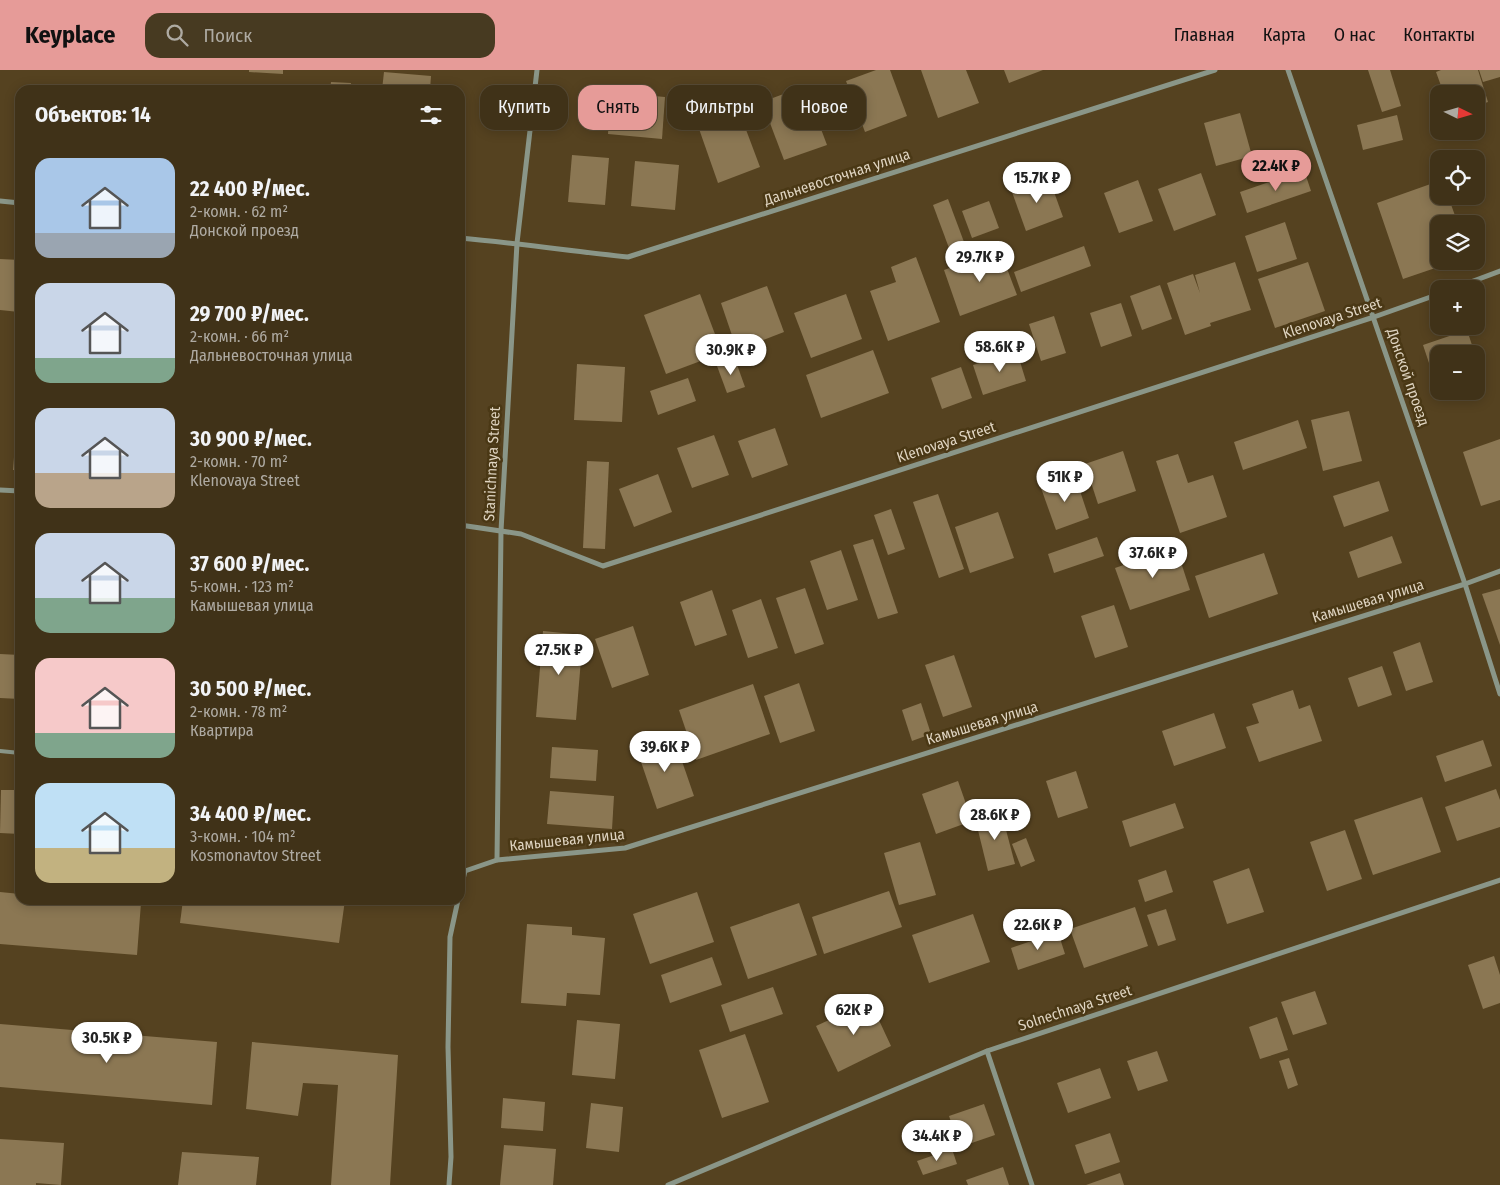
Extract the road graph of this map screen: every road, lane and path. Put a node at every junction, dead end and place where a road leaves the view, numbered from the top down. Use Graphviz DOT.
graph roads {
  1 [pos="537,70"];
  2 [pos="1215,70"];
  3 [pos="1288,70"];
  4 [pos="0,201"];
  5 [pos="15,202"];
  6 [pos="465,238"];
  7 [pos="517,243"];
  8 [pos="1500,271"];
  9 [pos="1476,280"];
  10 [pos="1430,297"];
  11 [pos="1374,317"];
  12 [pos="0,490"];
  13 [pos="15,491"];
  14 [pos="465,526"];
  15 [pos="501,531"];
  16 [pos="1500,571"];
  17 [pos="1465,584"];
  18 [pos="1500,694"];
  19 [pos="0,751"];
  20 [pos="15,752"];
  21 [pos="496,860"];
  22 [pos="465,871"];
  23 [pos="1500,880"];
  24 [pos="457,905"];
  25 [pos="987,1051"];
  26 [pos="449,1185"];
  27 [pos="668,1185"];
  28 [pos="1032,1185"];
  1 -- 7 [label="street, Stanichnaya Street"];
  2 -- 7 [label="street, Дальневосточная улица"];
  3 -- 11 [label="street, Донской проезд"];
  4 -- 5 [label="street"];
  6 -- 7 [label="street, Дальневосточная улица"];
  7 -- 15 [label="street, Stanichnaya Street"];
  8 -- 9 [label="street"];
  10 -- 11 [label="street, Klenovaya Street"];
  11 -- 15 [label="street, Klenovaya Street"];
  11 -- 17 [label="street, Донской проезд"];
  12 -- 13 [label="street"];
  14 -- 15 [label="street, Klenovaya Street"];
  15 -- 21 [label="street, Stanichnaya Street"];
  16 -- 17 [label="street, Камышевая улица"];
  17 -- 18 [label="street, Донской проезд"];
  17 -- 21 [label="street, Камышевая улица"];
  19 -- 20 [label="lane"];
  21 -- 22 [label="street, Камышевая улица"];
  23 -- 25 [label="street, Solnechnaya Street"];
  24 -- 26 [label="street"];
  25 -- 27 [label="street, Solnechnaya Street"];
  25 -- 28 [label="street"];
}
